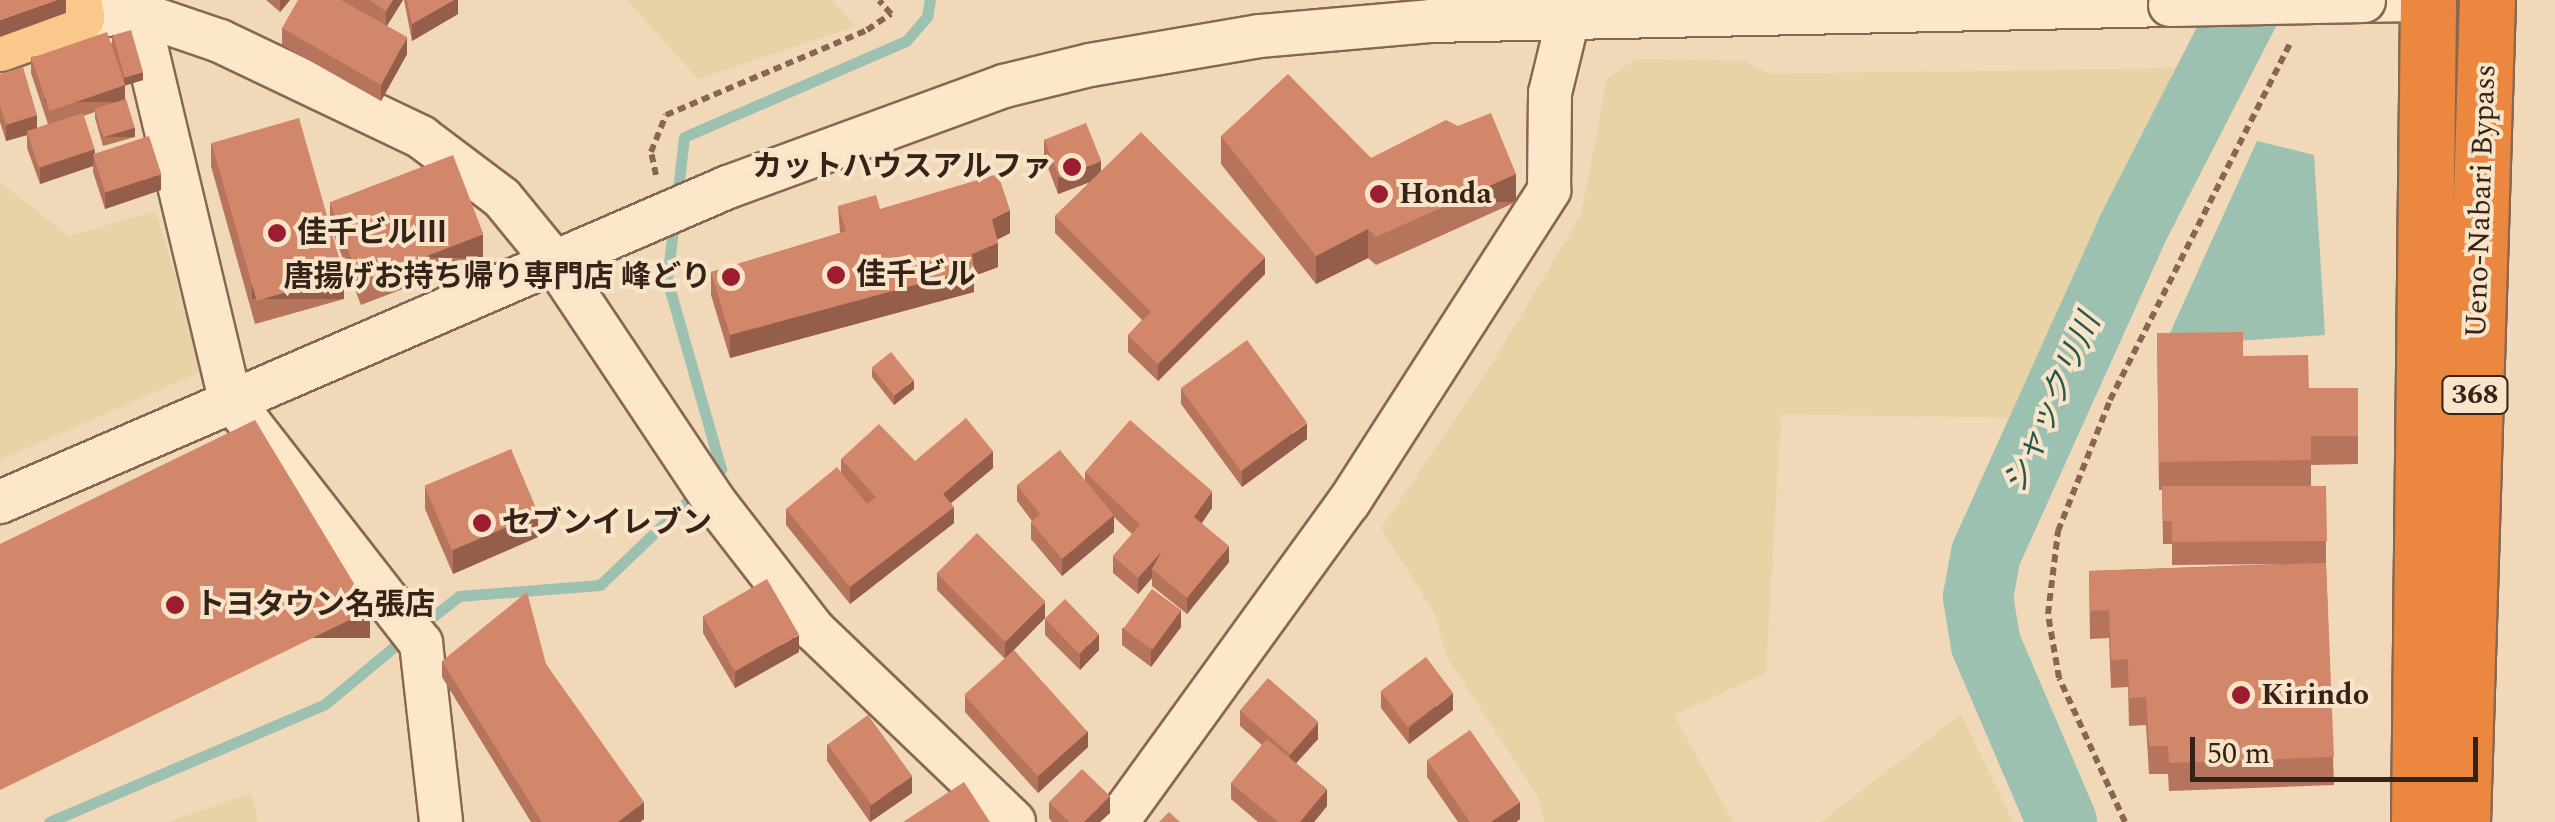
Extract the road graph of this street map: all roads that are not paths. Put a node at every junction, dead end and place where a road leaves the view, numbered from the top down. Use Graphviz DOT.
graph roads {
  1 [pos="2426,0"];
  2 [pos="2488,0"];
  3 [pos="2364,1"];
  4 [pos="77,8"];
  5 [pos="138,13"];
  6 [pos="1569,15"];
  7 [pos="0,45"];
  8 [pos="556,264"];
  9 [pos="230,398"];
  10 [pos="0,502"];
  11 [pos="440,822"];
  12 [pos="1014,822"];
  13 [pos="1117,822"];
  14 [pos="2419,822"];
  15 [pos="2462,822"];
  1 -- 3 [label="street"];
  1 -- 14 [label="highway, Ueno-Nabari Bypass / 368"];
  2 -- 15 [label="highway, Ueno-Nabari Bypass / 368"];
  3 -- 6 [label="street, bridge"];
  4 -- 5 [label="street"];
  4 -- 7 [label="main road"];
  5 -- 8 [label="street"];
  5 -- 9 [label="street"];
  6 -- 8 [label="street"];
  6 -- 13 [label="street"];
  8 -- 9 [label="street"];
  8 -- 12 [label="street"];
  9 -- 10 [label="street"];
  9 -- 11 [label="street"];
}
